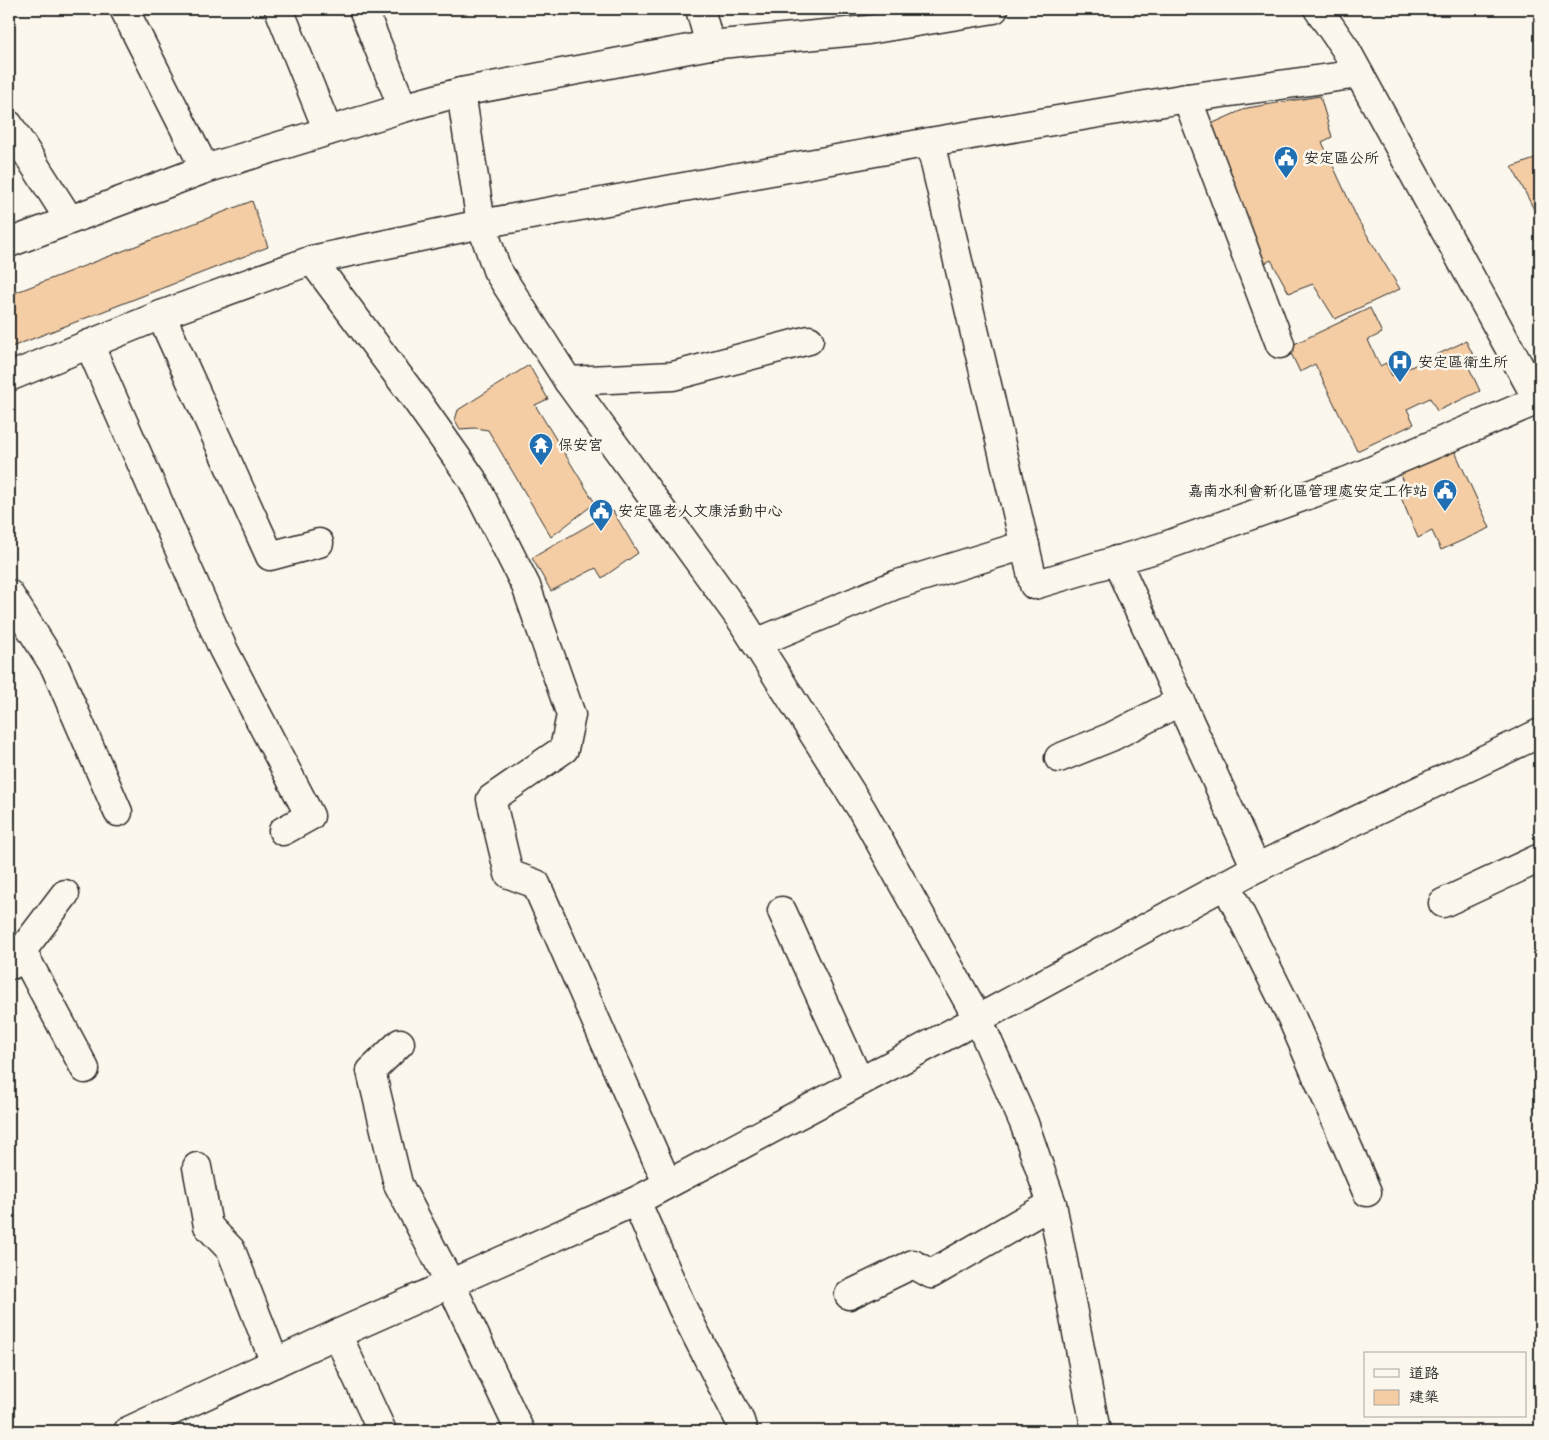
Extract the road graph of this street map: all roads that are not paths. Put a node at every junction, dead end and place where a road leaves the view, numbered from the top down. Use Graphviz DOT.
graph roads {
  1 [pos="124,9"];
  2 [pos="279,9"];
  3 [pos="363,9"];
  4 [pos="700,9"];
  5 [pos="994,9"];
  6 [pos="1318,9"];
  7 [pos="866,20"];
  8 [pos="710,45"];
  9 [pos="1359,74"];
  10 [pos="461,92"];
  11 [pos="1187,98"];
  12 [pos="403,108"];
  13 [pos="9,125"];
  14 [pos="328,131"];
  15 [pos="930,142"];
  16 [pos="205,169"];
  17 [pos="69,219"];
  18 [pos="481,224"];
  19 [pos="9,243"];
  20 [pos="312,260"];
  21 [pos="161,315"];
  22 [pos="809,340"];
  23 [pos="89,344"];
  24 [pos="1280,344"];
  25 [pos="9,377"];
  26 [pos="568,381"];
  27 [pos="1539,402"];
  28 [pos="319,543"];
  29 [pos="1025,544"];
  30 [pos="1116,560"];
  31 [pos="9,594"];
  32 [pos="756,644"];
  33 [pos="1180,702"];
  34 [pos="1540,733"];
  35 [pos="1060,758"];
  36 [pos="118,812"];
  37 [pos="283,831"];
  38 [pos="1540,858"];
  39 [pos="1256,868"];
  40 [pos="1226,885"];
  41 [pos="65,894"];
  42 [pos="1443,903"];
  43 [pos="782,912"];
  44 [pos="15,959"];
  45 [pos="978,1019"];
  46 [pos="400,1043"];
  47 [pos="85,1069"];
  48 [pos="859,1081"];
  49 [pos="197,1167"];
  50 [pos="667,1183"];
  51 [pos="1367,1192"];
  52 [pos="636,1201"];
  53 [pos="1052,1204"];
  54 [pos="450,1283"];
  55 [pos="849,1295"];
  56 [pos="337,1334"];
  57 [pos="275,1363"];
  58 [pos="128,1431"];
  59 [pos="382,1431"];
  60 [pos="520,1431"];
  61 [pos="743,1431"];
  62 [pos="1096,1431"];
  1 -- 16 [label="street"];
  2 -- 14 [label="street"];
  3 -- 12 [label="street"];
  4 -- 8 [label="street"];
  5 -- 7 [label="street"];
  6 -- 9 [label="street"];
  7 -- 8 [label="street"];
  8 -- 10 [label="street"];
  9 -- 11 [label="street"];
  9 -- 27 [label="street"];
  10 -- 12 [label="street"];
  10 -- 18 [label="street"];
  11 -- 15 [label="street"];
  11 -- 24 [label="street"];
  12 -- 14 [label="street"];
  13 -- 17 [label="street"];
  14 -- 16 [label="street"];
  15 -- 18 [label="street"];
  15 -- 29 [label="street"];
  16 -- 17 [label="street"];
  17 -- 19 [label="street"];
  18 -- 20 [label="street"];
  18 -- 26 [label="street"];
  20 -- 21 [label="street"];
  20 -- 50 [label="street"];
  21 -- 23 [label="street"];
  21 -- 28 [label="street"];
  22 -- 26 [label="street"];
  23 -- 25 [label="street"];
  23 -- 37 [label="street"];
  26 -- 32 [label="street"];
  27 -- 30 [label="street"];
  29 -- 30 [label="street"];
  29 -- 32 [label="street"];
  30 -- 33 [label="street"];
  31 -- 36 [label="street"];
  32 -- 45 [label="street"];
  33 -- 35 [label="street"];
  33 -- 39 [label="street"];
  34 -- 39 [label="street"];
  38 -- 42 [label="street"];
  39 -- 40 [label="street"];
  40 -- 45 [label="street"];
  40 -- 51 [label="street"];
  41 -- 44 [label="street"];
  43 -- 48 [label="street"];
  44 -- 47 [label="street"];
  45 -- 48 [label="street"];
  45 -- 53 [label="street"];
  46 -- 54 [label="street"];
  48 -- 50 [label="street"];
  49 -- 57 [label="street"];
  50 -- 52 [label="street"];
  52 -- 54 [label="street"];
  52 -- 61 [label="street"];
  53 -- 55 [label="street"];
  53 -- 62 [label="street"];
  54 -- 56 [label="street"];
  54 -- 60 [label="street"];
  56 -- 57 [label="street"];
  56 -- 59 [label="street"];
  57 -- 58 [label="street"];
}
